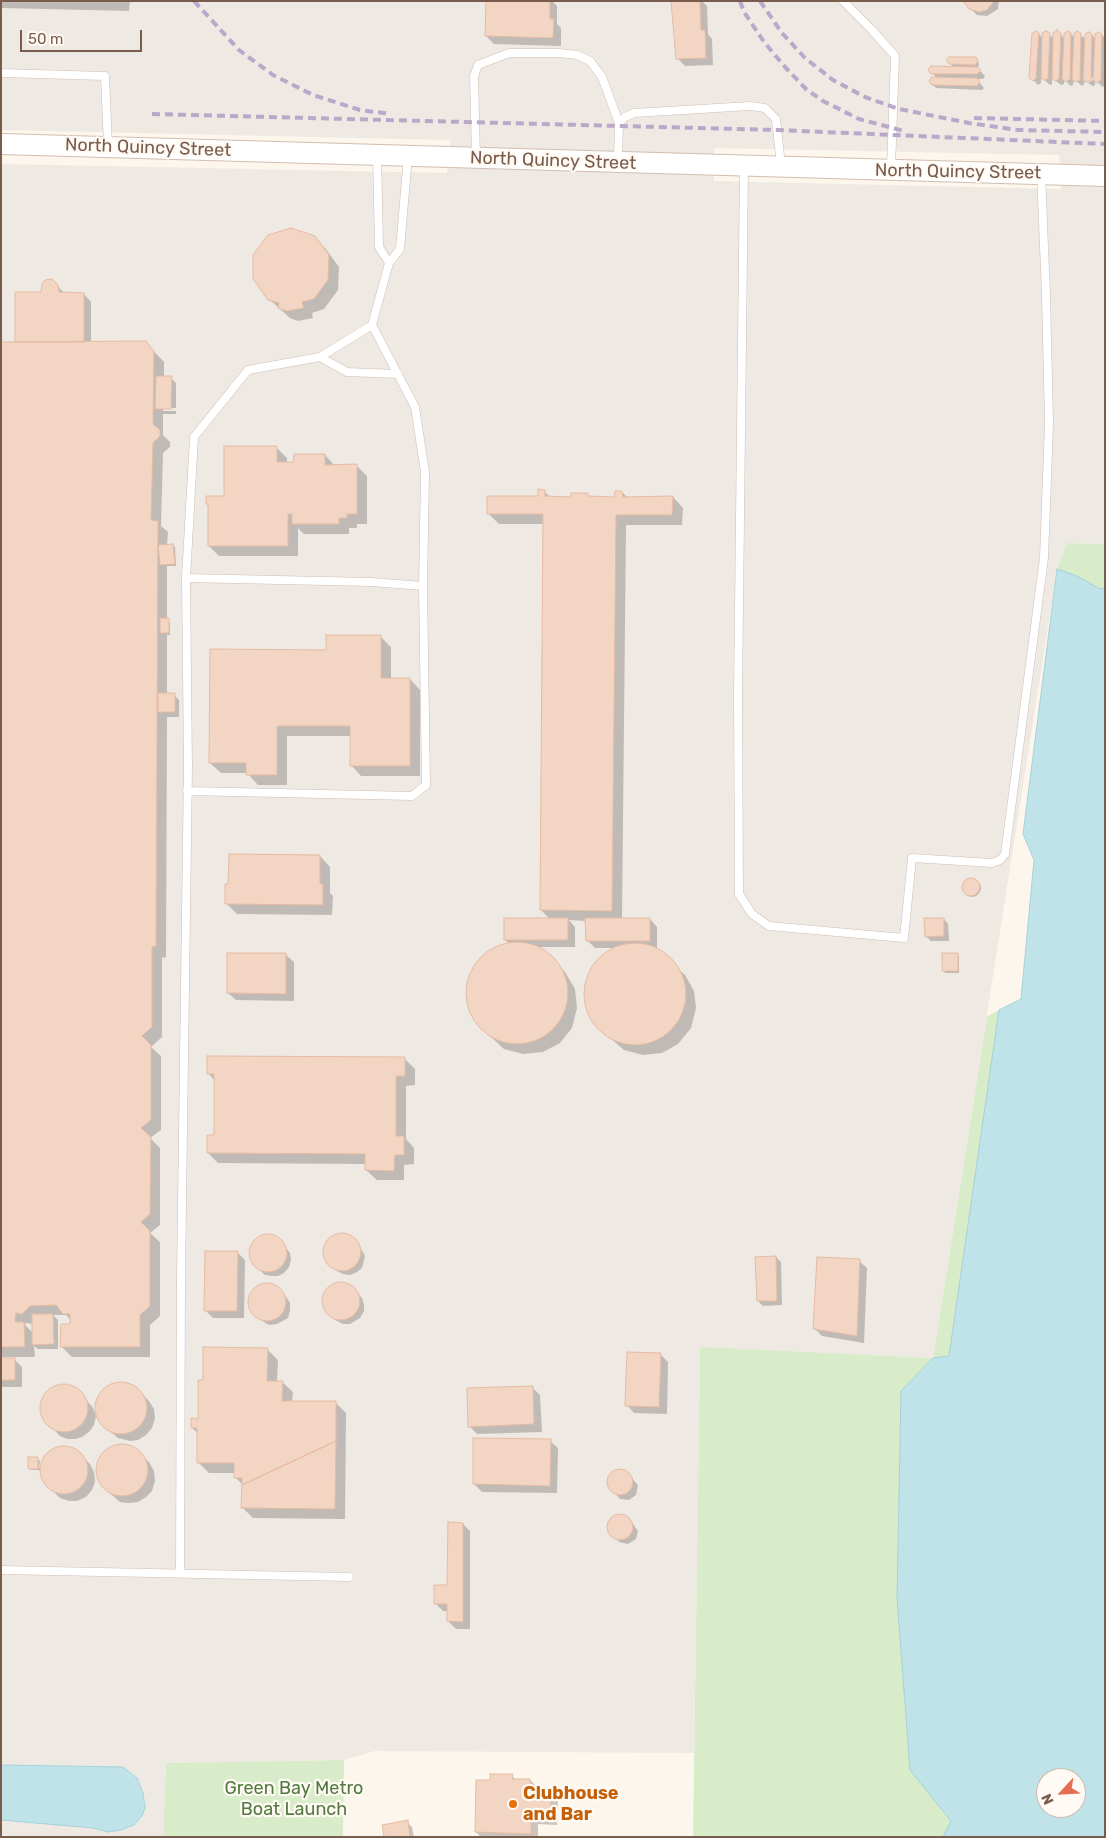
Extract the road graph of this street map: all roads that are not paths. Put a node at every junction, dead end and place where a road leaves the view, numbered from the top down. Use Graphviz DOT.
graph roads {
  1 [pos="843,1"];
  2 [pos="1,73"];
  3 [pos="619,123"];
  4 [pos="1,144"];
  5 [pos="108,147"];
  6 [pos="377,155"];
  7 [pos="408,156"];
  8 [pos="476,158"];
  9 [pos="618,162"];
  10 [pos="744,166"];
  11 [pos="781,167"];
  12 [pos="891,171"];
  13 [pos="1041,174"];
  14 [pos="1105,176"];
  15 [pos="389,263"];
  16 [pos="372,324"];
  17 [pos="320,357"];
  18 [pos="398,374"];
  19 [pos="186,578"];
  20 [pos="423,586"];
  21 [pos="187,790"];
  22 [pos="1,1570"];
  23 [pos="180,1574"];
  24 [pos="349,1577"];
  1 -- 12 [label="lane"];
  2 -- 5 [label="lane"];
  3 -- 8 [label="lane"];
  3 -- 9 [label="lane"];
  3 -- 11 [label="lane"];
  4 -- 5 [label="street, North Quincy Street"];
  5 -- 6 [label="street, North Quincy Street"];
  6 -- 7 [label="street, North Quincy Street"];
  6 -- 15 [label="lane"];
  7 -- 8 [label="street, North Quincy Street"];
  7 -- 15 [label="lane"];
  8 -- 9 [label="street, North Quincy Street"];
  9 -- 10 [label="street, North Quincy Street"];
  10 -- 11 [label="street, North Quincy Street"];
  10 -- 13 [label="lane"];
  11 -- 12 [label="street, North Quincy Street"];
  12 -- 13 [label="street, North Quincy Street"];
  13 -- 14 [label="street, North Quincy Street"];
  15 -- 16 [label="lane"];
  16 -- 17 [label="lane"];
  16 -- 18 [label="lane"];
  17 -- 18 [label="lane"];
  17 -- 19 [label="lane"];
  18 -- 20 [label="lane"];
  19 -- 20 [label="lane"];
  19 -- 21 [label="lane"];
  20 -- 21 [label="lane"];
  21 -- 23 [label="lane"];
  22 -- 23 [label="lane"];
  23 -- 24 [label="lane"];
}
